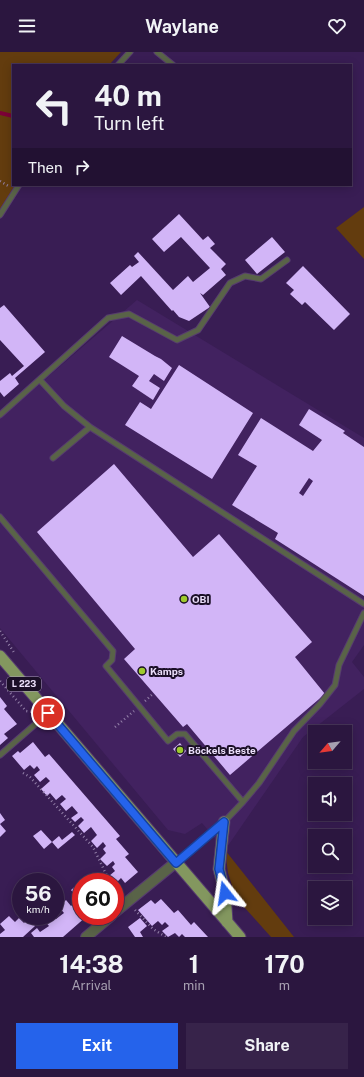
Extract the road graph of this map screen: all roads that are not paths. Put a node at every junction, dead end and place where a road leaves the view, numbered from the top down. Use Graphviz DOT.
graph roads {
  1 [pos="130,52"];
  2 [pos="157,52"];
  3 [pos="119,64"];
  4 [pos="171,64"];
  5 [pos="18,186"];
  6 [pos="0,215"];
  7 [pos="287,260"];
  8 [pos="40,380"];
  9 [pos="0,415"];
  10 [pos="90,427"];
  11 [pos="53,458"];
  12 [pos="0,517"];
  13 [pos="364,604"];
  14 [pos="364,612"];
  15 [pos="0,656"];
  16 [pos="48,713"];
  17 [pos="0,755"];
  18 [pos="243,802"];
  19 [pos="224,822"];
  20 [pos="176,863"];
  21 [pos="124,904"];
  22 [pos="227,922"];
  23 [pos="100,925"];
  24 [pos="86,937"];
  25 [pos="240,937"];
  1 -- 3 [label="lane"];
  2 -- 4 [label="lane"];
  5 -- 6 [label="lane"];
  7 -- 8 [label="lane"];
  8 -- 9 [label="lane"];
  8 -- 10 [label="lane"];
  10 -- 11 [label="lane"];
  10 -- 13 [label="lane"];
  12 -- 18 [label="lane"];
  14 -- 18 [label="lane"];
  15 -- 16 [label="main road, L 223"];
  16 -- 17 [label="lane"];
  16 -- 20 [label="main road, L 223"];
  18 -- 19 [label="lane"];
  19 -- 20 [label="lane"];
  19 -- 22 [label="main road"];
  20 -- 21 [label="street"];
  20 -- 22 [label="main road, L 223"];
  22 -- 25 [label="main road, L 223"];
  23 -- 24 [label="street"];
}
